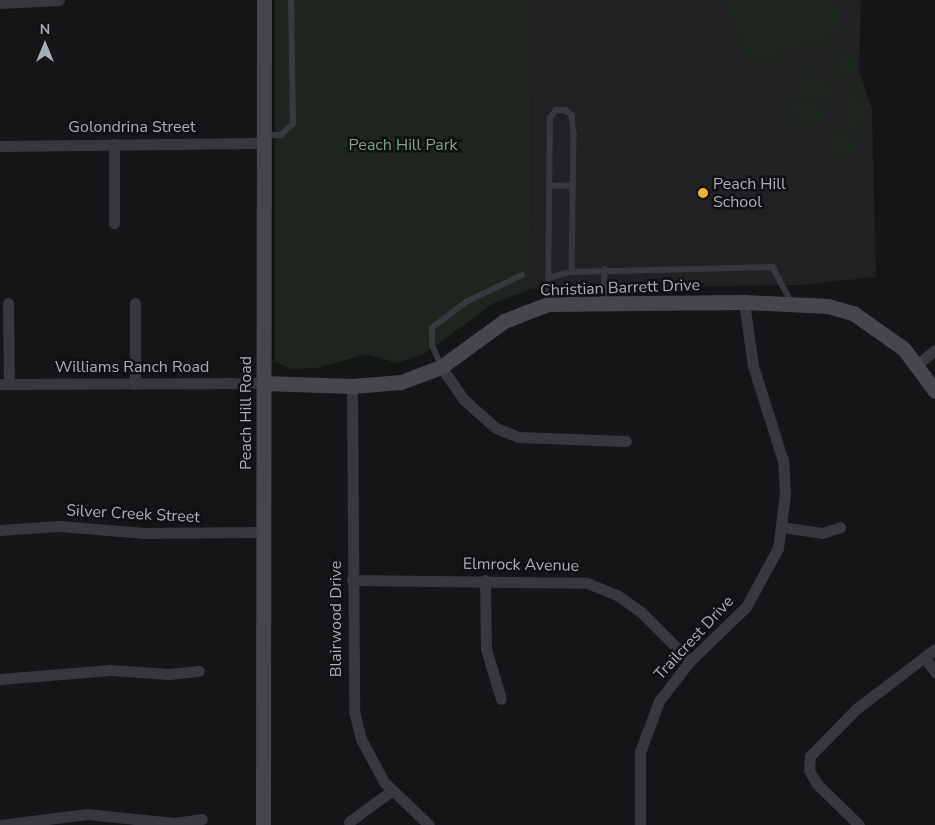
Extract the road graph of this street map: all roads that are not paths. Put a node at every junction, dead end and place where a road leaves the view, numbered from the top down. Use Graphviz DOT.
graph roads {
  1 [pos="59,0"];
  2 [pos="264,0"];
  3 [pos="291,0"];
  4 [pos="0,3"];
  5 [pos="264,139"];
  6 [pos="114,144"];
  7 [pos="0,146"];
  8 [pos="573,185"];
  9 [pos="550,186"];
  10 [pos="114,222"];
  11 [pos="605,269"];
  12 [pos="572,272"];
  13 [pos="522,274"];
  14 [pos="549,278"];
  15 [pos="744,302"];
  16 [pos="8,303"];
  17 [pos="135,303"];
  18 [pos="606,303"];
  19 [pos="792,303"];
  20 [pos="548,304"];
  21 [pos="935,350"];
  22 [pos="917,365"];
  23 [pos="442,367"];
  24 [pos="264,383"];
  25 [pos="4,384"];
  26 [pos="135,384"];
  27 [pos="352,386"];
  28 [pos="935,391"];
  29 [pos="626,441"];
  30 [pos="782,527"];
  31 [pos="840,528"];
  32 [pos="0,530"];
  33 [pos="264,532"];
  34 [pos="352,580"];
  35 [pos="486,580"];
  36 [pos="935,649"];
  37 [pos="924,657"];
  38 [pos="690,661"];
  39 [pos="199,671"];
  40 [pos="935,672"];
  41 [pos="0,679"];
  42 [pos="501,699"];
  43 [pos="391,791"];
  44 [pos="202,819"];
  45 [pos="349,822"];
  46 [pos="0,825"];
  47 [pos="263,825"];
  48 [pos="429,825"];
  49 [pos="640,825"];
  50 [pos="859,825"];
  1 -- 4 [label="street"];
  2 -- 5 [label="street, Peach Hill Road"];
  3 -- 5 [label="lane"];
  5 -- 6 [label="street, Golondrina Street"];
  5 -- 24 [label="street, Peach Hill Road"];
  6 -- 7 [label="street, Golondrina Street"];
  6 -- 10 [label="street"];
  8 -- 9 [label="lane"];
  8 -- 9 [label="lane"];
  8 -- 12 [label="lane"];
  9 -- 14 [label="lane"];
  11 -- 12 [label="lane"];
  11 -- 18 [label="lane"];
  11 -- 19 [label="lane"];
  12 -- 14 [label="lane"];
  13 -- 23 [label="lane"];
  14 -- 20 [label="lane"];
  15 -- 18 [label="street, Christian Barrett Drive"];
  15 -- 19 [label="street, Christian Barrett Drive"];
  15 -- 30 [label="street, Trailcrest Drive"];
  16 -- 25 [label="street"];
  17 -- 26 [label="street"];
  18 -- 20 [label="street, Christian Barrett Drive"];
  19 -- 22 [label="street, Christian Barrett Drive"];
  20 -- 23 [label="street, Christian Barrett Drive"];
  21 -- 22 [label="street"];
  22 -- 28 [label="street, Christian Barrett Drive"];
  23 -- 27 [label="street, Christian Barrett Drive"];
  23 -- 29 [label="street"];
  24 -- 26 [label="street, Williams Ranch Road"];
  24 -- 27 [label="street, Christian Barrett Drive"];
  24 -- 33 [label="street, Peach Hill Road"];
  25 -- 26 [label="street, Williams Ranch Road"];
  27 -- 34 [label="street, Blairwood Drive"];
  30 -- 31 [label="street"];
  30 -- 38 [label="street, Trailcrest Drive"];
  32 -- 33 [label="street, Silver Creek Street"];
  33 -- 47 [label="street, Peach Hill Road"];
  34 -- 35 [label="street, Elmrock Avenue"];
  34 -- 43 [label="street, Blairwood Drive"];
  35 -- 38 [label="street, Elmrock Avenue"];
  35 -- 42 [label="street"];
  36 -- 37 [label="street"];
  37 -- 40 [label="street"];
  37 -- 50 [label="street"];
  38 -- 49 [label="street, Trailcrest Drive"];
  39 -- 41 [label="street"];
  43 -- 45 [label="street"];
  43 -- 48 [label="street, Blairwood Drive"];
  44 -- 46 [label="street"];
}
